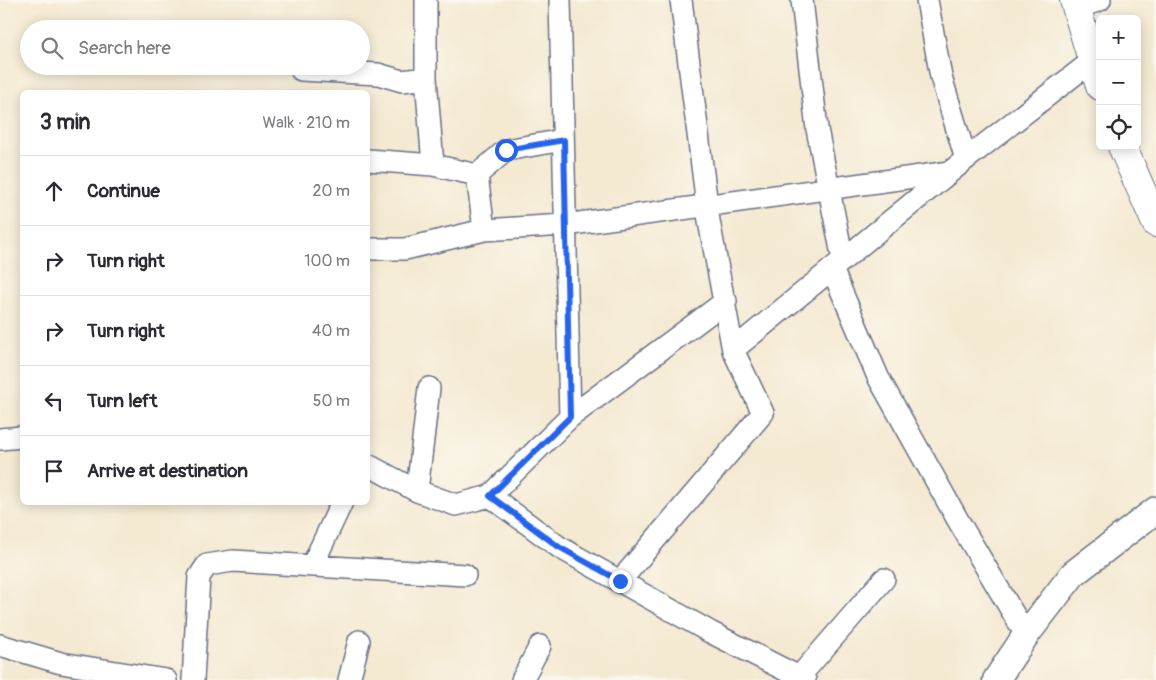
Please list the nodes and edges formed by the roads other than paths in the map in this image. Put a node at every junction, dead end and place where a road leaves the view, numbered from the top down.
1 (426, 0) edge
2 (560, 0) edge
3 (681, 0) edge
4 (802, 0) edge
5 (927, 0) edge
6 (1084, 3) edge
7 (1096, 73) edge
8 (370, 74) edge
9 (426, 78) junction
10 (564, 140) junction
11 (1125, 150) edge
12 (370, 160) edge
13 (433, 165) junction
14 (958, 166) junction
15 (477, 174) junction
16 (829, 188) junction
17 (1150, 190) edge
18 (707, 205) junction
19 (1156, 223) edge
20 (565, 225) junction
21 (484, 230) junction
22 (370, 249) edge
23 (837, 265) junction
24 (726, 301) junction
25 (733, 350) junction
26 (429, 388) dead end
27 (570, 417) junction
28 (20, 437) edge
29 (0, 439) edge
30 (370, 466) edge
31 (417, 491) junction
32 (490, 496) junction
33 (341, 505) edge
34 (1156, 510) edge
35 (312, 566) junction
36 (465, 575) dead end
37 (884, 579) dead end
38 (620, 581) junction
39 (1026, 635) junction
40 (359, 641) dead end
41 (0, 645) edge
42 (540, 646) dead end
43 (802, 679) edge
44 (166, 680) edge
45 (193, 680) edge
46 (350, 680) edge
47 (522, 680) edge
48 (996, 680) edge

1 - 9 street
2 - 10 street
3 - 18 street
4 - 16 street
5 - 14 street
6 - 7 main road
7 - 14 street
8 - 9 street
9 - 13 street
10 - 15 street
10 - 20 street
11 - 17 main road
12 - 13 street
13 - 15 street
14 - 16 street
14 - 23 street
15 - 21 street
16 - 18 street
16 - 23 street
17 - 19 main road
18 - 20 street
18 - 24 street
20 - 21 street
20 - 27 street
21 - 22 street
23 - 25 street
23 - 39 street
24 - 25 street
24 - 27 street
25 - 38 street
26 - 31 street
27 - 32 street
28 - 29 street
30 - 31 street
31 - 32 street
32 - 38 street
33 - 35 street
34 - 39 street
35 - 36 street
35 - 45 street
37 - 43 street
38 - 43 street
39 - 48 street
40 - 46 street
41 - 44 street
42 - 47 street

